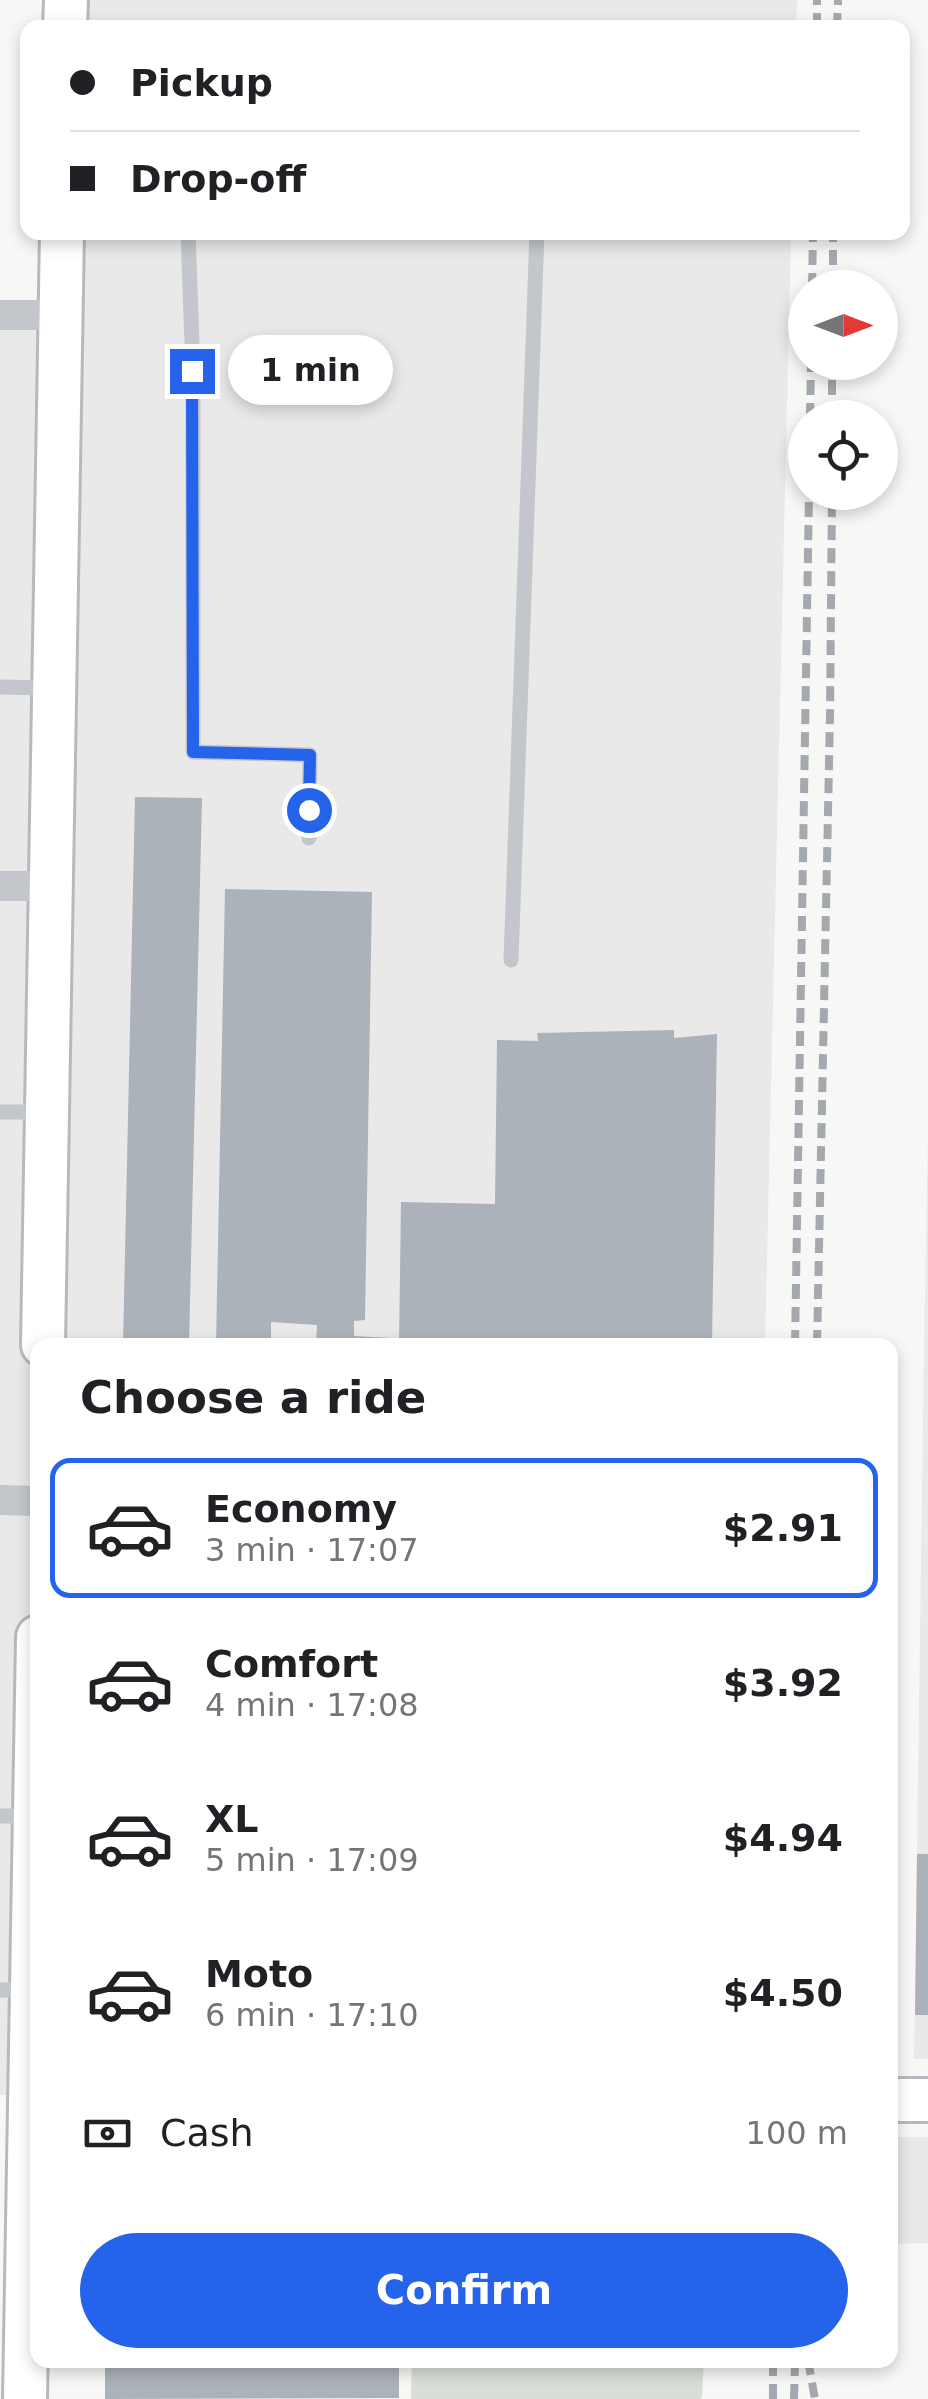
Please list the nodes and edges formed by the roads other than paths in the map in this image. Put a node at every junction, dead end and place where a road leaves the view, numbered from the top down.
1 (62, 240) edge
2 (188, 240) edge
3 (538, 240) edge
4 (0, 315) edge
5 (60, 315) junction
6 (0, 687) edge
7 (54, 688) junction
8 (308, 838) dead end
9 (0, 886) edge
10 (51, 886) junction
11 (511, 960) dead end
12 (0, 1112) edge
13 (47, 1112) junction
14 (42, 1338) edge
15 (0, 1500) edge
16 (30, 1500) edge
17 (30, 1705) edge
18 (17, 1816) edge
19 (16, 1990) edge
20 (898, 2100) edge
21 (928, 2100) edge
22 (22, 2103) edge
23 (21, 2389) edge

1 - 5 main road
2 - 8 lane
3 - 11 lane
4 - 5 street
5 - 7 main road
6 - 7 lane
7 - 10 main road
9 - 10 street
10 - 13 main road
12 - 13 lane
13 - 14 main road
15 - 16 street
17 - 18 main road
18 - 19 main road
19 - 22 main road
20 - 21 main road
22 - 23 main road

